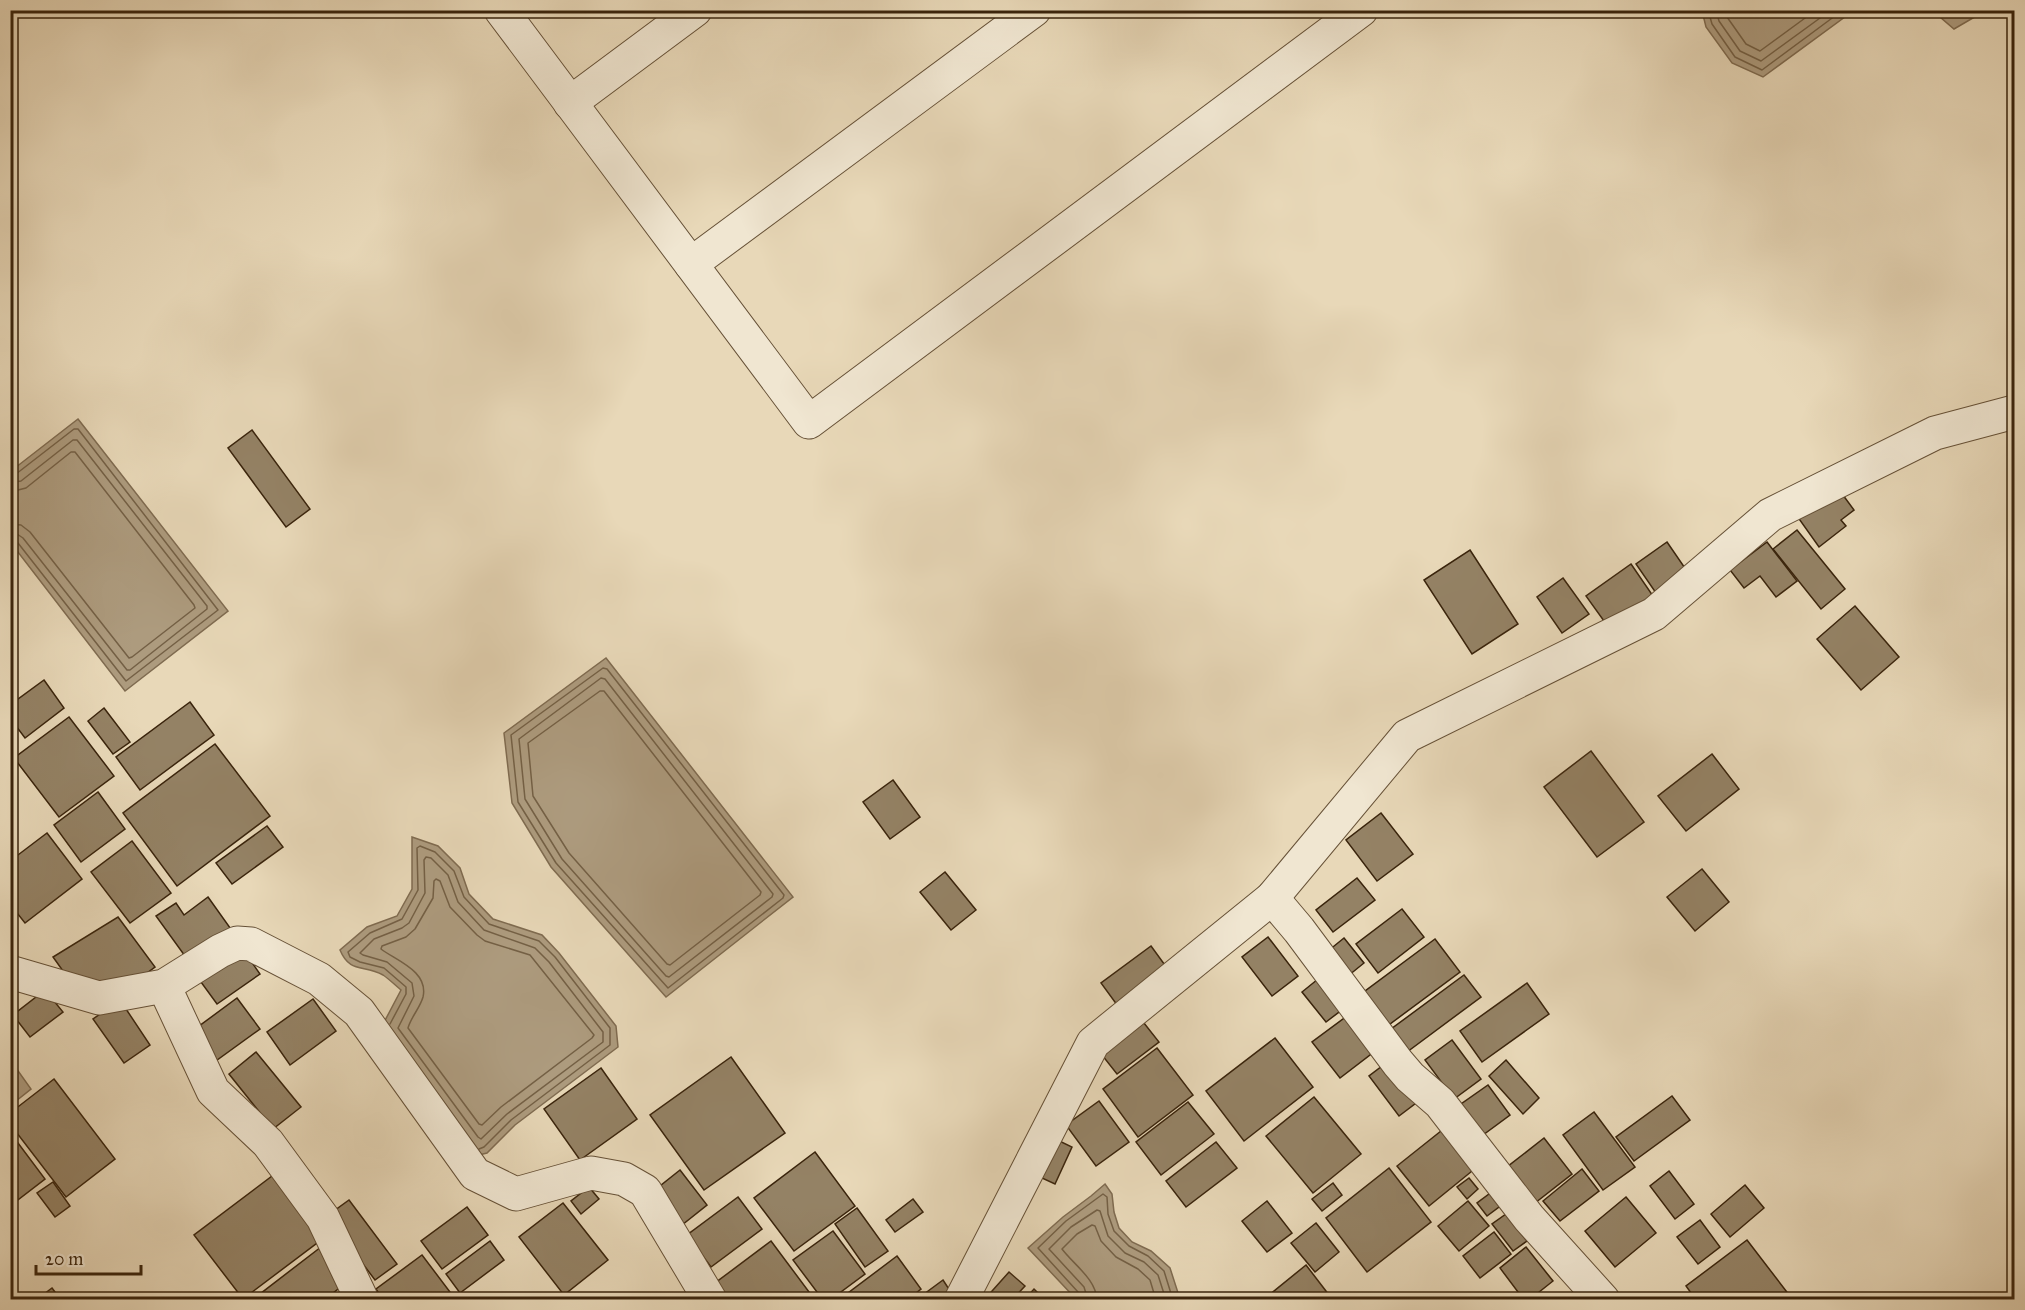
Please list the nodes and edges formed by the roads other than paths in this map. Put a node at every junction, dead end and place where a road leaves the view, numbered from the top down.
1 (501, 10) edge
2 (695, 10) edge
3 (1034, 10) edge
4 (1362, 10) edge
5 (570, 103) junction
6 (691, 264) junction
7 (2014, 412) edge
8 (1272, 898) junction
9 (10, 972) edge
10 (164, 986) junction
11 (362, 1299) edge
12 (710, 1299) edge
13 (961, 1299) edge
14 (1603, 1299) edge

1 - 5 street
2 - 5 street
3 - 6 street
4 - 6 street
5 - 6 street
7 - 8 street
8 - 13 street
8 - 14 street
9 - 10 street
10 - 11 street
10 - 12 street

